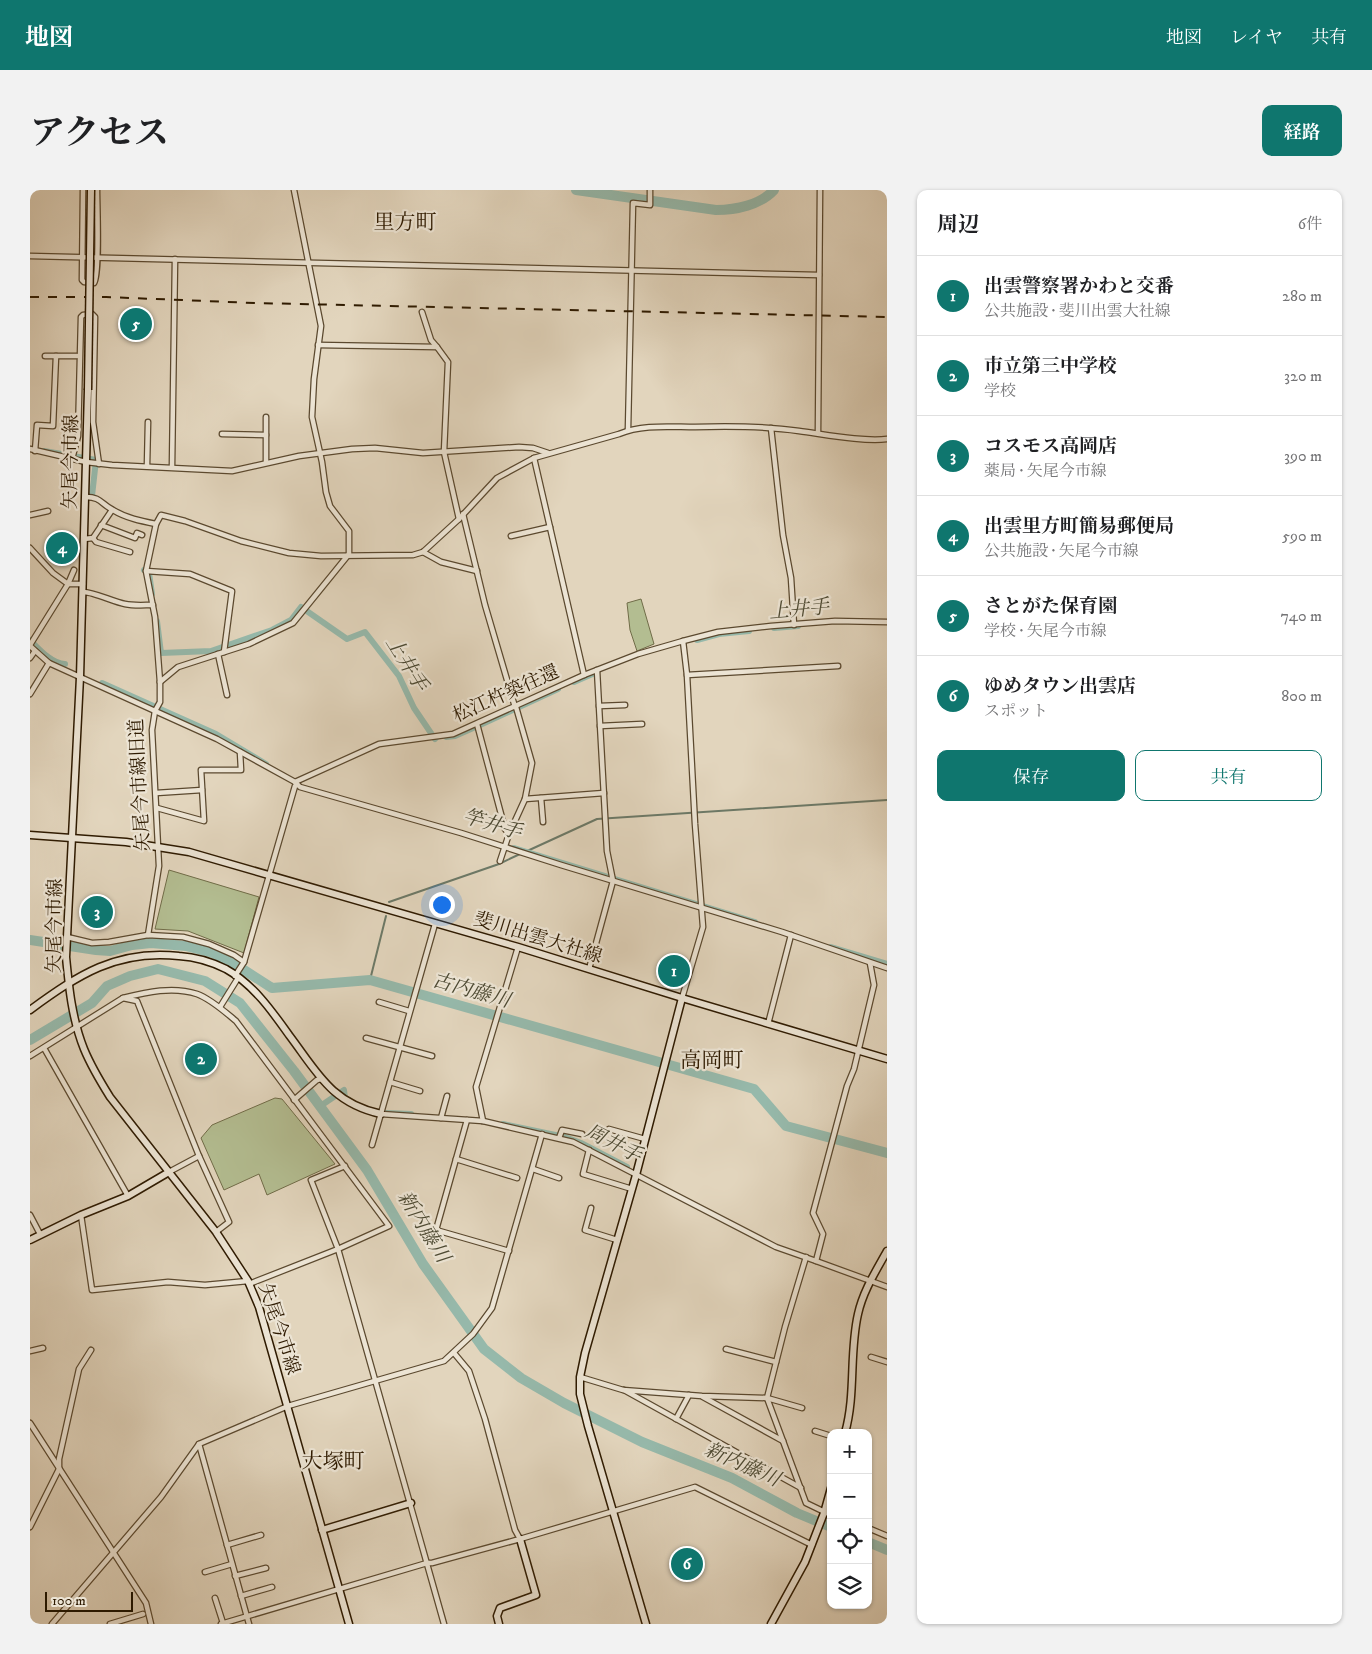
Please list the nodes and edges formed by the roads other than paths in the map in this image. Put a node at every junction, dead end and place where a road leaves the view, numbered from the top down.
1 (83, 190) edge
2 (91, 190) edge
3 (96, 190) edge
4 (294, 190) edge
5 (820, 190) edge
6 (650, 191) edge
7 (30, 256) edge
8 (82, 258) junction
9 (97, 258) junction
10 (175, 259) junction
11 (308, 262) junction
12 (630, 270) junction
13 (819, 275) junction
14 (422, 312) dead end
15 (318, 346) junction
16 (437, 347) junction
17 (45, 356) dead end
18 (56, 356) junction
19 (76, 356) dead end
20 (266, 417) dead end
21 (148, 422) dead end
22 (771, 428) junction
23 (628, 430) junction
24 (818, 433) junction
25 (222, 434) dead end
26 (266, 435) junction
27 (887, 439) edge
28 (33, 450) edge
29 (444, 452) junction
30 (548, 453) junction
31 (320, 454) junction
32 (534, 458) junction
33 (72, 459) junction
34 (86, 462) junction
35 (266, 462) junction
36 (99, 464) junction
37 (147, 466) junction
38 (172, 467) junction
39 (86, 497) junction
40 (112, 510) junction
41 (48, 511) dead end
42 (463, 514) junction
43 (30, 515) edge
44 (459, 519) junction
45 (156, 524) junction
46 (101, 525) junction
47 (550, 527) junction
48 (142, 535) dead end
49 (511, 536) dead end
50 (84, 538) junction
51 (93, 538) junction
52 (31, 551) edge
53 (130, 552) dead end
54 (423, 552) junction
55 (350, 554) junction
56 (74, 570) dead end
57 (146, 571) junction
58 (477, 571) junction
59 (68, 584) junction
60 (83, 584) junction
61 (83, 592) junction
62 (153, 605) junction
63 (887, 622) edge
64 (794, 625) junction
65 (683, 641) junction
66 (30, 645) edge
67 (35, 651) junction
68 (224, 652) junction
69 (218, 654) junction
70 (30, 658) edge
71 (49, 663) junction
72 (838, 666) dead end
73 (597, 670) junction
74 (584, 675) junction
75 (687, 676) junction
76 (80, 677) junction
77 (160, 682) junction
78 (30, 694) edge
79 (227, 695) dead end
80 (625, 705) dead end
81 (599, 706) junction
82 (516, 707) junction
83 (155, 711) junction
84 (478, 724) junction
85 (642, 724) dead end
86 (600, 726) junction
87 (240, 752) junction
88 (296, 783) junction
89 (202, 790) junction
90 (156, 792) junction
91 (604, 793) junction
92 (542, 798) junction
93 (525, 799) junction
94 (157, 808) junction
95 (543, 822) dead end
96 (509, 834) junction
97 (30, 835) edge
98 (72, 838) junction
99 (159, 846) junction
100 (505, 847) junction
101 (500, 861) dead end
102 (270, 875) junction
103 (613, 881) junction
104 (701, 907) junction
105 (435, 924) junction
106 (148, 935) junction
107 (791, 936) junction
108 (67, 937) junction
109 (518, 947) junction
110 (244, 962) junction
111 (870, 963) junction
112 (887, 968) edge
113 (588, 969) junction
114 (237, 977) junction
115 (68, 982) junction
116 (123, 998) junction
117 (682, 998) junction
118 (379, 1002) dead end
119 (220, 1008) junction
120 (30, 1010) edge
121 (409, 1011) junction
122 (768, 1024) junction
123 (77, 1028) junction
124 (366, 1038) dead end
125 (44, 1048) junction
126 (400, 1048) junction
127 (858, 1050) junction
128 (30, 1056) edge
129 (432, 1056) dead end
130 (887, 1058) edge
131 (319, 1080) junction
132 (390, 1082) junction
133 (420, 1091) dead end
134 (447, 1096) dead end
135 (295, 1099) junction
136 (381, 1114) junction
137 (440, 1118) junction
138 (466, 1120) junction
139 (483, 1121) junction
140 (609, 1129) dead end
141 (542, 1134) junction
142 (582, 1134) dead end
143 (559, 1138) junction
144 (645, 1139) junction
145 (372, 1145) dead end
146 (589, 1150) junction
147 (199, 1156) junction
148 (456, 1159) junction
149 (345, 1166) junction
150 (533, 1169) junction
151 (169, 1172) junction
152 (636, 1175) junction
153 (517, 1178) dead end
154 (559, 1178) dead end
155 (632, 1189) junction
156 (128, 1196) junction
157 (592, 1208) dead end
158 (30, 1215) edge
159 (81, 1215) junction
160 (216, 1232) junction
161 (40, 1234) junction
162 (30, 1240) edge
163 (617, 1240) junction
164 (338, 1249) junction
165 (509, 1251) junction
166 (887, 1251) edge
167 (806, 1257) junction
168 (816, 1261) junction
169 (870, 1280) junction
170 (248, 1282) junction
171 (887, 1287) edge
172 (43, 1348) dead end
173 (726, 1349) dead end
174 (91, 1350) dead end
175 (30, 1351) edge
176 (454, 1353) junction
177 (871, 1357) dead end
178 (776, 1362) junction
179 (887, 1362) edge
180 (580, 1377) junction
181 (375, 1381) junction
182 (623, 1390) junction
183 (689, 1395) junction
184 (702, 1396) junction
185 (767, 1398) junction
186 (288, 1406) junction
187 (802, 1408) dead end
188 (676, 1419) junction
189 (30, 1424) edge
190 (846, 1429) edge
191 (815, 1431) dead end
192 (827, 1435) edge
193 (783, 1441) junction
194 (199, 1444) junction
195 (59, 1469) junction
196 (801, 1488) junction
197 (410, 1503) junction
198 (613, 1510) junction
199 (827, 1514) edge
200 (827, 1516) edge
201 (30, 1527) edge
202 (322, 1530) junction
203 (872, 1530) edge
204 (261, 1535) dead end
205 (887, 1536) edge
206 (520, 1539) junction
207 (812, 1545) junction
208 (227, 1546) junction
209 (114, 1552) junction
210 (427, 1563) junction
211 (232, 1564) junction
212 (266, 1568) dead end
213 (205, 1572) dead end
214 (235, 1576) junction
215 (272, 1587) dead end
216 (339, 1588) junction
217 (241, 1596) junction
218 (215, 1598) dead end
219 (144, 1614) dead end
220 (247, 1616) junction
221 (118, 1623) edge
222 (52, 1624) edge
223 (110, 1624) edge
224 (151, 1624) edge
225 (222, 1624) edge
226 (249, 1624) edge
227 (350, 1624) edge
228 (444, 1624) edge
229 (499, 1624) edge
230 (646, 1624) edge
231 (771, 1624) edge

1 - 8 street
2 - 34 main road, 矢尾今市線, bridge
3 - 9 street
4 - 11 street
5 - 13 street
6 - 12 street
7 - 8 street
8 - 9 street
8 - 9 street
9 - 10 street
10 - 11 street
10 - 38 street
11 - 12 street
11 - 15 street
12 - 13 street
12 - 23 street
13 - 24 street
14 - 16 street
15 - 16 street
15 - 31 street
16 - 29 street
17 - 18 street
18 - 19 street
18 - 28 street
20 - 26 street
21 - 37 street
22 - 23 street
22 - 24 street
22 - 64 street
23 - 30 street
24 - 27 street
25 - 26 street
26 - 35 street
28 - 33 street
29 - 30 street
29 - 31 street
29 - 44 street
30 - 32 street
31 - 35 street
31 - 55 street
32 - 42 street
32 - 47 street
33 - 34 street
33 - 36 street
34 - 36 street
34 - 39 main road, 矢尾今市線
35 - 38 street
36 - 37 street
37 - 38 street
39 - 40 street
39 - 50 main road, 矢尾今市線
40 - 45 street
40 - 46 street
41 - 43 street
42 - 44 street
42 - 58 street
44 - 54 street
45 - 55 street
45 - 57 street
46 - 48 street
46 - 51 street
47 - 49 street
47 - 74 street
50 - 51 street
50 - 60 main road, 矢尾今市線
51 - 53 street
52 - 59 street
54 - 55 street
54 - 58 street
55 - 68 street
56 - 59 street
57 - 62 street
57 - 68 street
58 - 82 street
59 - 60 street
59 - 66 street
60 - 61 main road, 矢尾今市線
61 - 62 street
61 - 76 main road, 矢尾今市線
62 - 77 street
63 - 64 street, 松江杵築往還
64 - 65 street, 松江杵築往還
65 - 73 street, 松江杵築往還
65 - 75 street
66 - 67 street, 矢尾今市線旧道
67 - 70 street
67 - 71 street, 矢尾今市線旧道
68 - 69 street
69 - 77 street
69 - 79 street
71 - 76 street, 矢尾今市線旧道
71 - 78 street
72 - 75 street
73 - 74 street, 松江杵築往還
73 - 81 street
74 - 82 street, 松江杵築往還
75 - 104 street
76 - 83 street, 矢尾今市線旧道
76 - 98 main road, 矢尾今市線
77 - 83 street
80 - 81 street
81 - 86 street
82 - 84 street, 松江杵築往還
82 - 93 street
83 - 87 street
83 - 90 street, 矢尾今市線旧道
84 - 88 street, 松江杵築往還
84 - 96 street
85 - 86 street
86 - 91 street
87 - 88 street
87 - 89 street
88 - 100 street
88 - 102 street
89 - 90 street
89 - 94 street
90 - 94 street, 矢尾今市線旧道
91 - 92 street
91 - 103 street
92 - 93 street
92 - 95 street
93 - 96 street
94 - 99 street, 矢尾今市線旧道
96 - 100 street
97 - 98 main road, 斐川出雲大社線
98 - 99 main road, 斐川出雲大社線
98 - 108 main road, 矢尾今市線
99 - 102 main road, 斐川出雲大社線
99 - 106 street, 矢尾今市線旧道
100 - 101 street
100 - 103 street
102 - 105 main road, 斐川出雲大社線
102 - 110 street
103 - 104 street
103 - 113 street
104 - 107 street
104 - 117 street
105 - 109 main road, 斐川出雲大社線
105 - 121 street
106 - 108 street
106 - 110 street
107 - 111 street
107 - 122 street
108 - 115 main road, 矢尾今市線
109 - 113 main road, 斐川出雲大社線
109 - 139 street
110 - 114 street
111 - 112 street
111 - 127 street
113 - 117 main road, 斐川出雲大社線
114 - 115 main road
114 - 119 street
114 - 131 main road
115 - 120 main road
115 - 123 main road, 矢尾今市線
116 - 119 street
116 - 123 street
116 - 147 street
117 - 122 main road, 斐川出雲大社線
117 - 144 main road
118 - 121 street
119 - 135 street
121 - 126 street
122 - 127 main road, 斐川出雲大社線
123 - 125 street
123 - 151 main road, 矢尾今市線
124 - 126 street
125 - 128 street
125 - 156 street
126 - 129 street
126 - 132 street
127 - 130 main road, 斐川出雲大社線
127 - 168 street
131 - 135 street
131 - 136 main road
132 - 133 street
132 - 136 street
134 - 137 street
135 - 149 street
136 - 137 street
136 - 145 street
137 - 138 street
138 - 139 street
138 - 148 street
139 - 141 street
140 - 144 street
141 - 143 street
141 - 150 street
142 - 143 street
143 - 146 street
144 - 152 main road
146 - 152 street
146 - 155 street
147 - 151 street
147 - 160 street
148 - 153 street
148 - 165 street
149 - 164 street
149 - 164 street
150 - 154 street
150 - 165 street
151 - 156 main road
151 - 160 main road, 矢尾今市線
152 - 155 main road
152 - 167 street
155 - 163 main road
156 - 159 main road
157 - 163 street
158 - 161 street
159 - 161 main road
159 - 170 street
160 - 170 main road, 矢尾今市線
161 - 162 main road
163 - 180 main road
164 - 170 street
164 - 181 street
165 - 176 street
166 - 169 main road
167 - 168 street
167 - 178 street
168 - 169 street
169 - 171 street
169 - 190 main road
170 - 186 main road, 矢尾今市線
172 - 175 street
173 - 178 street
174 - 195 street
176 - 181 street
176 - 206 street
177 - 179 street
178 - 185 street
180 - 182 street
180 - 198 main road
181 - 186 street
181 - 197 street
182 - 183 street
182 - 188 street
183 - 184 street
183 - 188 street
184 - 185 street
184 - 193 street
185 - 187 street
185 - 193 street
186 - 194 street
186 - 202 main road, 矢尾今市線
188 - 196 street
189 - 195 street
191 - 192 street
193 - 196 street
194 - 208 street
194 - 209 street
195 - 201 street
195 - 209 street
196 - 199 street
197 - 202 main road
197 - 210 street
198 - 206 street
198 - 207 street
198 - 230 main road
200 - 207 main road
202 - 216 main road, 矢尾今市線
203 - 205 street
204 - 208 street
206 - 210 street
206 - 229 main road
207 - 231 main road
208 - 211 street
209 - 222 street
209 - 224 street
210 - 216 street
210 - 228 street
211 - 213 street
211 - 214 street
212 - 214 street
214 - 217 street
215 - 217 street
216 - 220 street
216 - 227 main road, 矢尾今市線
217 - 220 street
218 - 225 street
219 - 221 street
220 - 225 street
220 - 226 street
221 - 223 street

